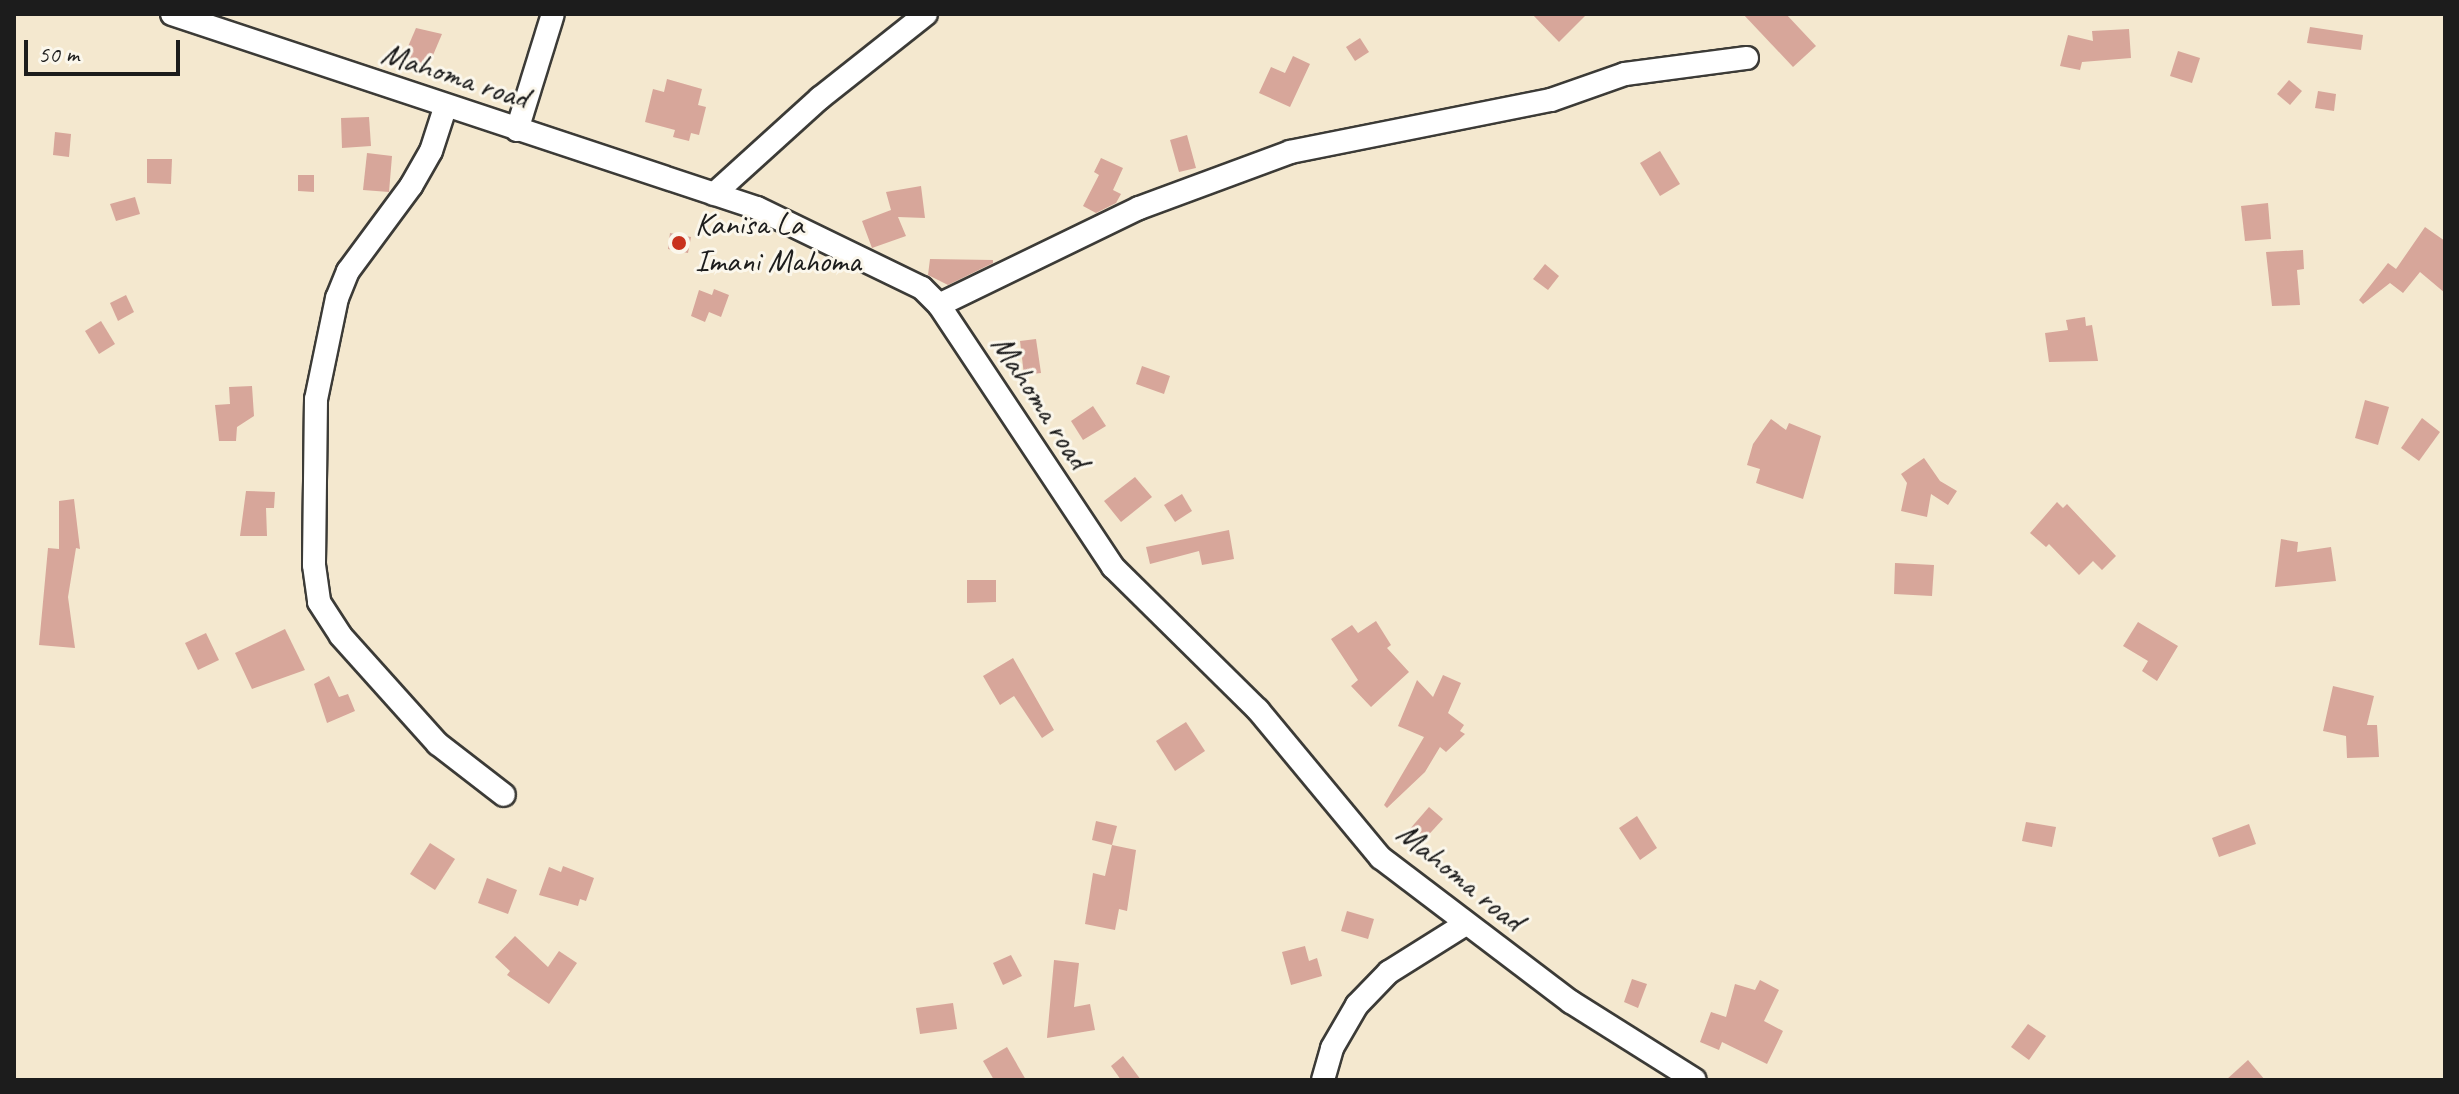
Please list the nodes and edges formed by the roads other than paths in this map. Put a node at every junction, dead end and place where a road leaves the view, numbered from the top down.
1 (172, 14) edge
2 (553, 14) edge
3 (926, 14) edge
4 (1747, 58) dead end
5 (445, 108) junction
6 (517, 130) junction
7 (714, 194) junction
8 (939, 305) junction
9 (504, 795) dead end
10 (1464, 925) junction
11 (1323, 1080) edge
12 (1695, 1080) edge

1 - 5 street, Mahoma road
2 - 6 street
3 - 7 street
4 - 8 street
5 - 6 street, Mahoma road
5 - 9 street
6 - 7 street, Mahoma road
7 - 8 street, Mahoma road
8 - 10 street, Mahoma road
10 - 11 street
10 - 12 street, Mahoma road

